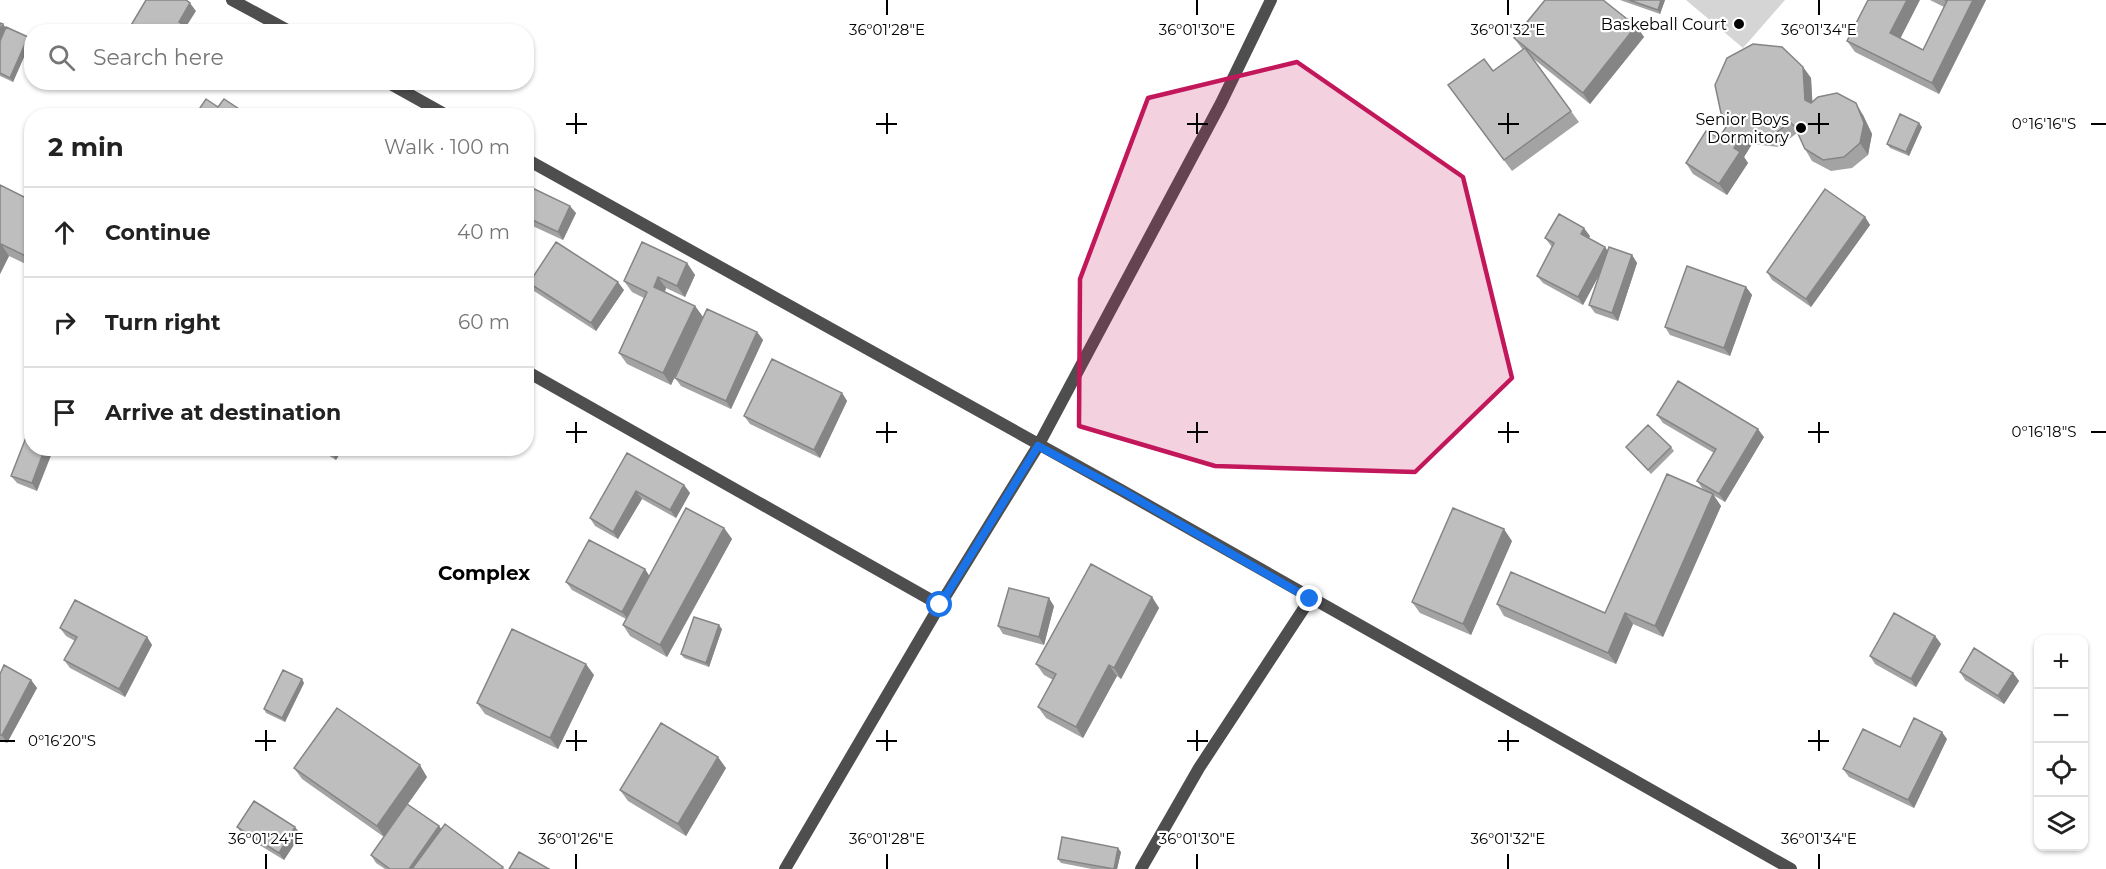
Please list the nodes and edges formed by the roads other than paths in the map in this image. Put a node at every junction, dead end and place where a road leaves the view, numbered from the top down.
1 (232, 0) edge
2 (1271, 0) edge
3 (276, 24) edge
4 (400, 90) edge
5 (431, 108) edge
6 (534, 163) edge
7 (534, 376) edge
8 (1038, 446) junction
9 (1310, 599) junction
10 (940, 605) junction
11 (785, 869) edge
12 (1141, 869) edge
13 (1791, 869) edge

1 - 3 street
2 - 8 street
4 - 5 street
6 - 8 street
7 - 10 street
8 - 9 street
8 - 10 street
9 - 12 street
9 - 13 street
10 - 11 street

